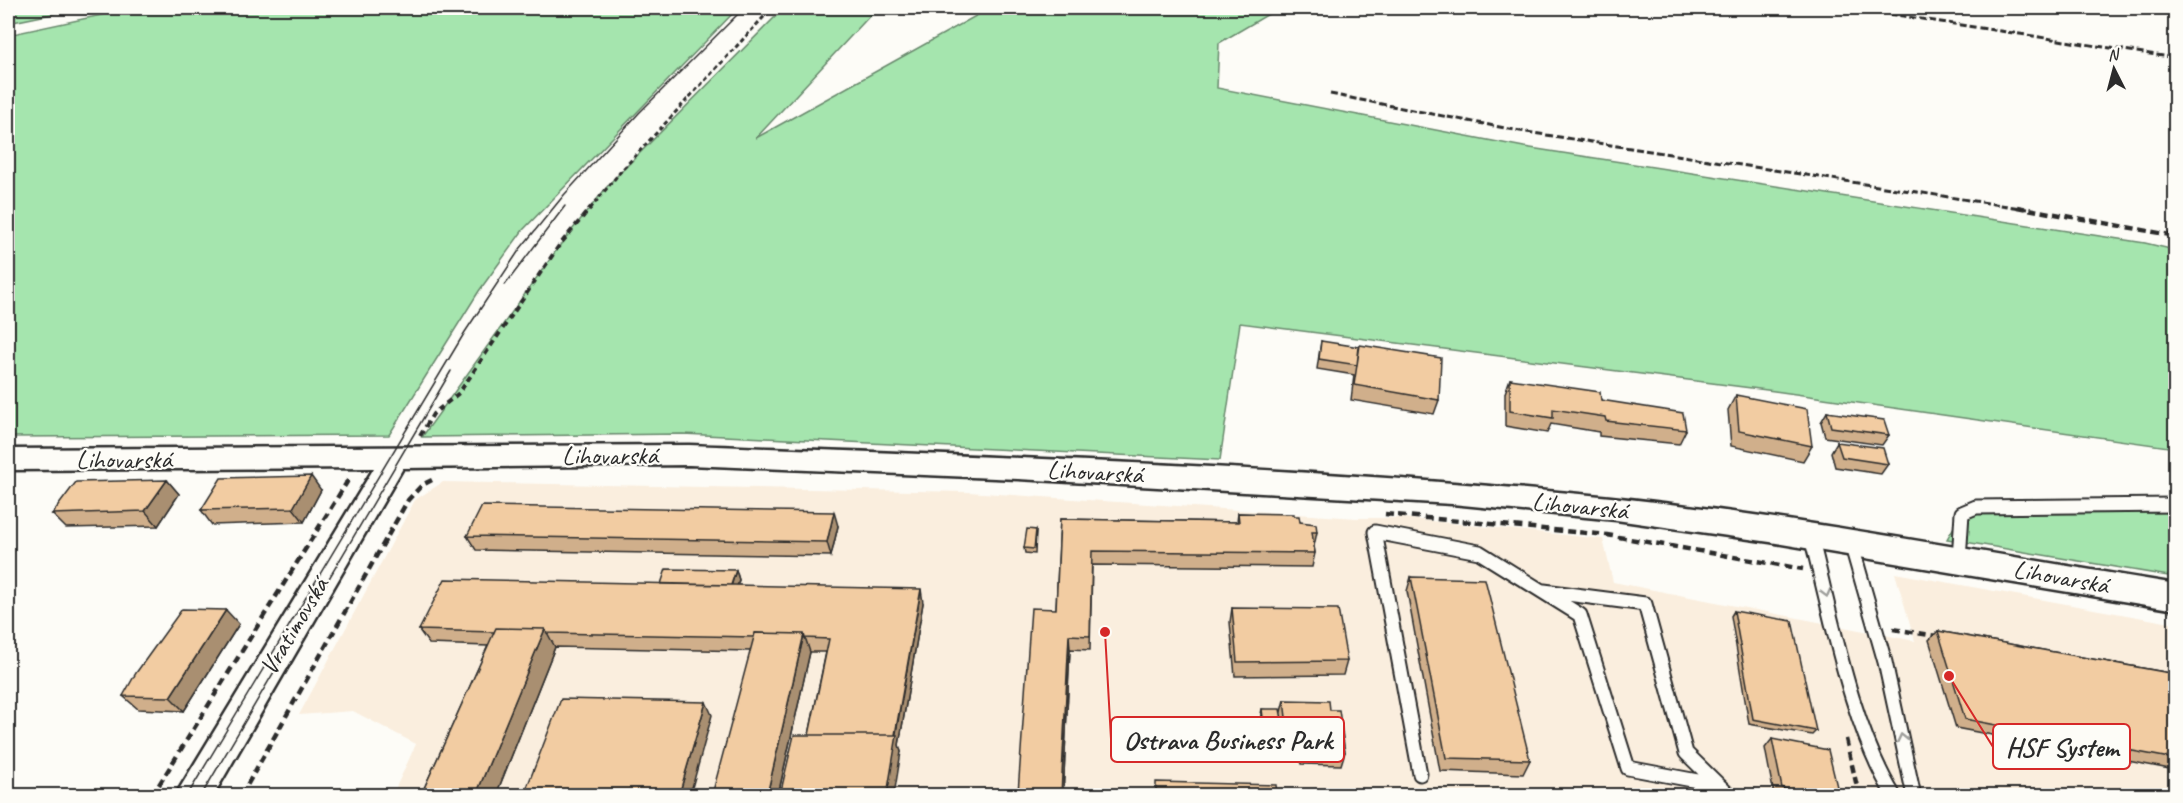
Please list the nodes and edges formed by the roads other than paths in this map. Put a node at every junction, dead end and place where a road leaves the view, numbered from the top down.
1 (401, 457) junction
2 (8, 460) edge
3 (2175, 505) edge
4 (1811, 537) junction
5 (1851, 543) junction
6 (1959, 560) junction
7 (1540, 591) junction
8 (2175, 597) edge
9 (1420, 774) dead end
10 (1719, 785) junction
11 (193, 795) edge
12 (1730, 795) edge
13 (1894, 795) edge
14 (1914, 795) edge

1 - 2 street, Lihovarská
1 - 4 street, Lihovarská
1 - 11 street, Vratimovská
3 - 6 lane
4 - 5 street, Lihovarská
4 -> 13 lane
5 - 6 street, Lihovarská
14 -> 5 lane
6 - 8 street, Lihovarská
7 - 9 lane
7 - 10 lane
7 - 10 lane
10 - 12 lane

